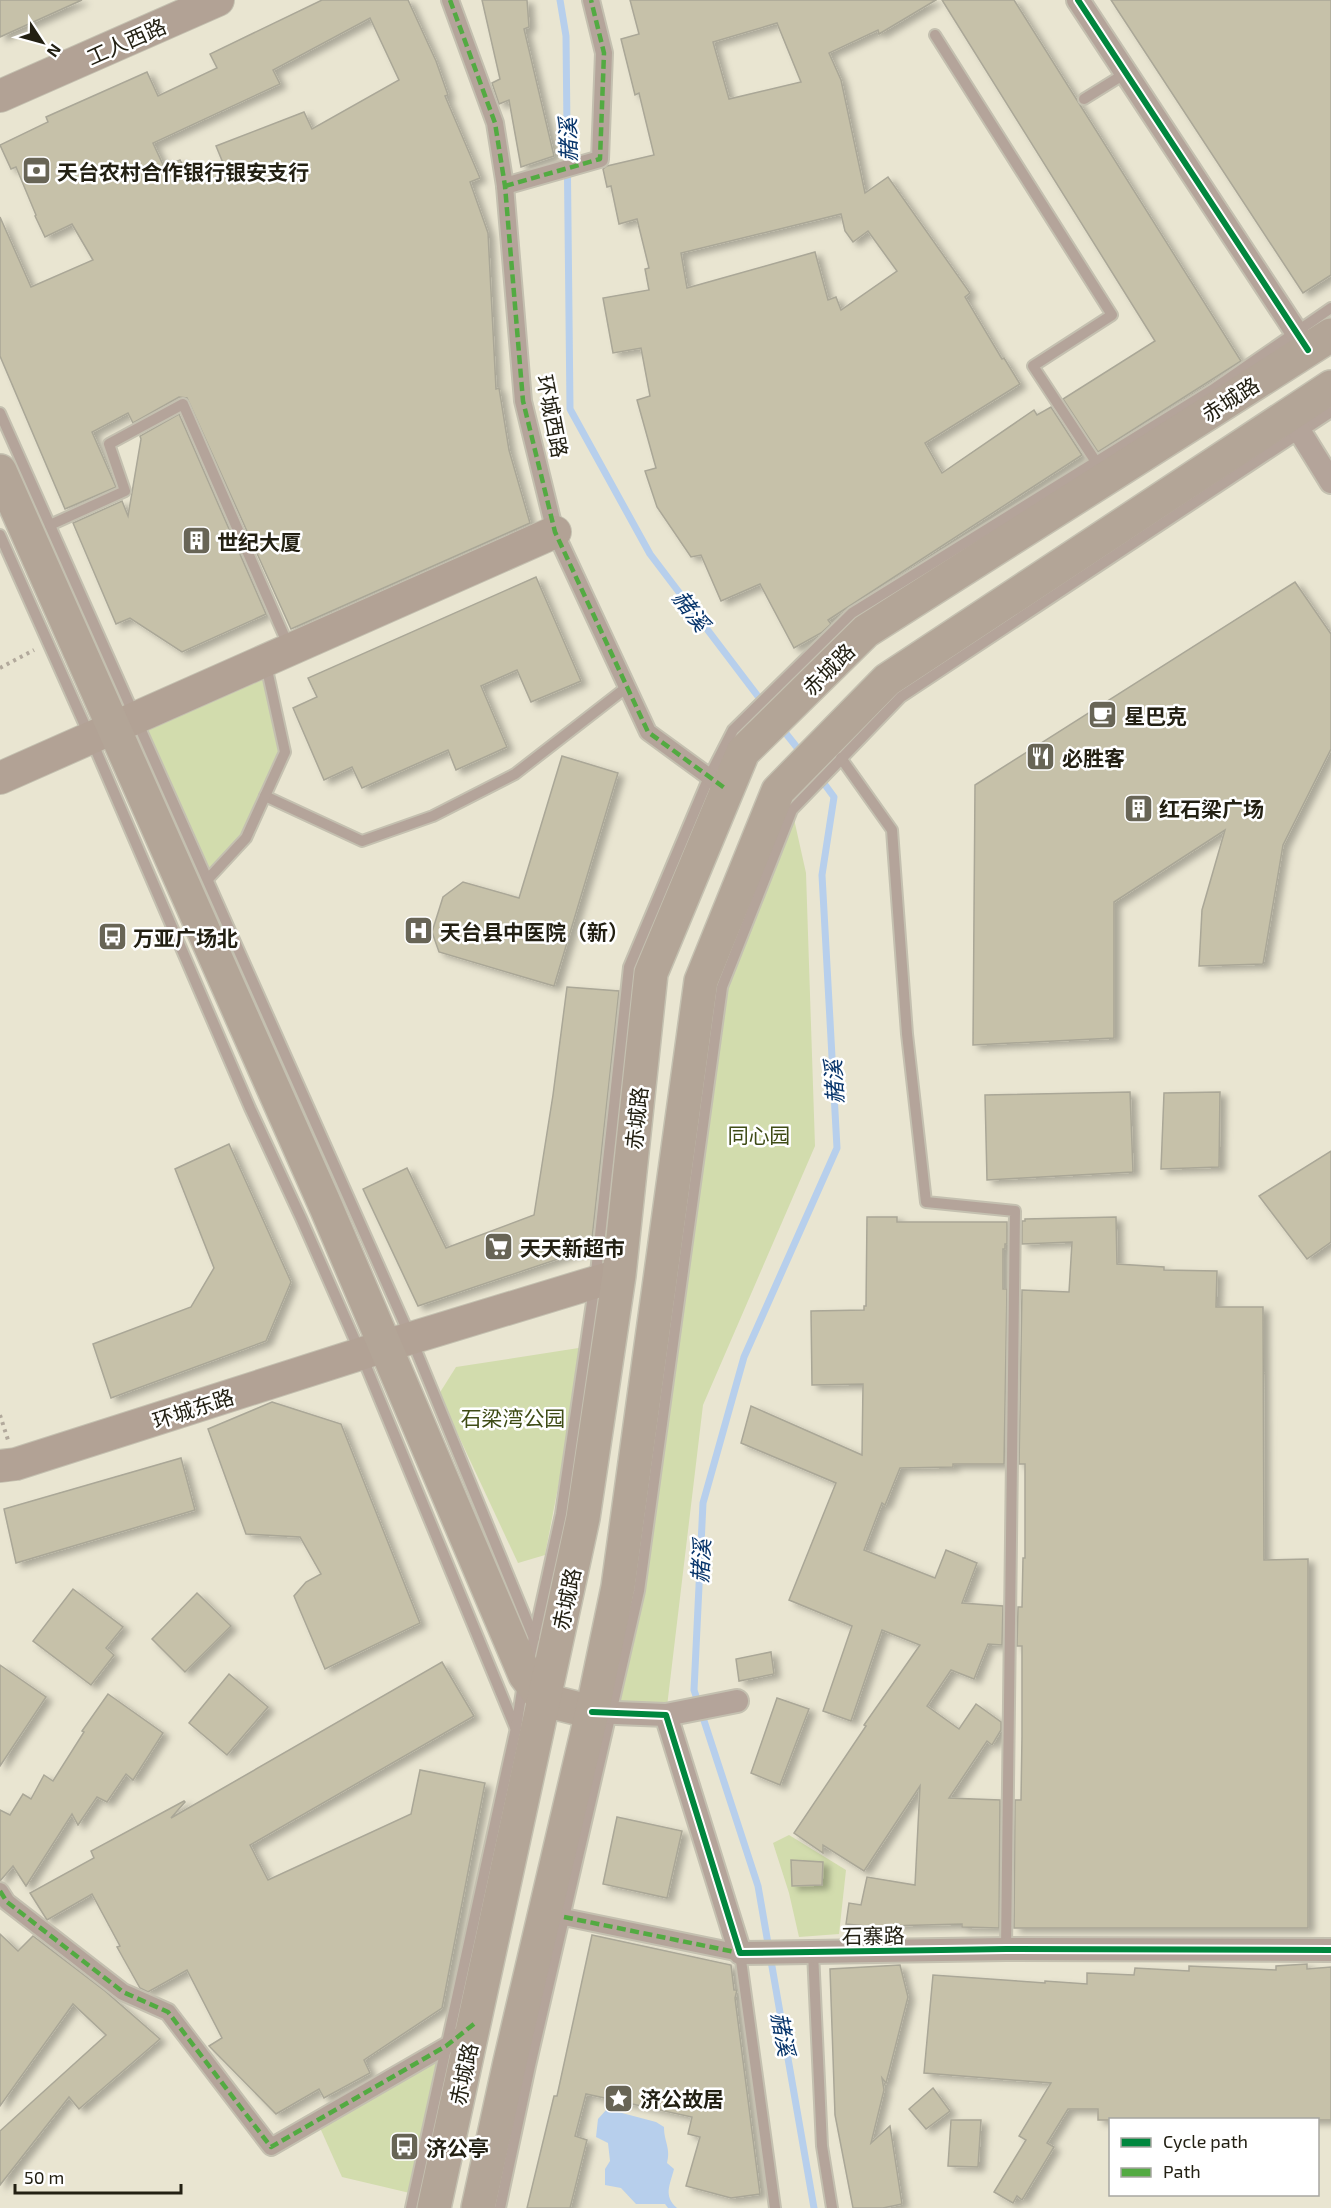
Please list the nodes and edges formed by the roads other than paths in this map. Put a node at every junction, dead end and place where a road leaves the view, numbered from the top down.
1 (218, 0) edge
2 (450, 0) edge
3 (591, 0) edge
4 (1078, 0) edge
5 (935, 34) dead end
6 (1126, 73) junction
7 (0, 96) edge
8 (1084, 99) dead end
9 (505, 186) junction
10 (1331, 308) edge
11 (1319, 342) edge
12 (1331, 387) edge
13 (1331, 412) edge
14 (0, 413) edge
15 (1295, 423) junction
16 (1110, 468) junction
17 (0, 471) edge
18 (1331, 482) edge
19 (1158, 501) junction
20 (50, 525) junction
21 (555, 532) junction
22 (0, 535) edge
23 (278, 656) junction
24 (627, 687) junction
25 (114, 729) junction
26 (834, 749) junction
27 (0, 778) edge
28 (717, 783) junction
29 (265, 796) junction
30 (208, 879) junction
31 (607, 1278) junction
32 (386, 1346) junction
33 (0, 1466) edge
34 (534, 1638) junction
35 (535, 1687) junction
36 (736, 1701) dead end
37 (602, 1712) junction
38 (666, 1714) junction
39 (516, 1728) junction
40 (0, 1891) edge
41 (564, 1917) junction
42 (1006, 1949) junction
43 (1331, 1950) edge
44 (813, 1952) junction
45 (740, 1953) junction
46 (474, 2024) junction
47 (446, 2046) junction
48 (411, 2208) edge
49 (434, 2208) edge
50 (478, 2208) edge
51 (500, 2208) edge
52 (775, 2208) edge
53 (832, 2208) edge

1 - 7 main road, 工人西路
2 - 9 street, 环城西路
3 - 9 street
4 - 6 street
5 - 16 lane
6 - 8 lane
6 - 11 street
9 - 21 street, 环城西路
10 - 16 lane
11 - 16 main road, 赤城路
12 - 15 main road, 赤城路
13 - 15 lane
14 - 20 lane
15 - 18 street
15 - 19 main road, 赤城路
15 - 26 lane
16 - 19 main road
16 - 28 main road, 赤城路
17 - 25 main road
19 - 26 main road, 赤城路
20 - 23 lane
20 - 25 lane
21 - 23 main road
21 - 24 street, 环城西路
22 - 25 lane
23 - 25 main road
23 - 29 lane
24 - 28 street, 环城西路
24 - 29 lane
25 - 27 main road
25 - 30 lane
25 - 32 main road
26 - 37 main road, 赤城路
26 - 42 lane
28 - 31 main road, 赤城路
29 - 30 lane
30 - 32 lane
31 - 32 main road, 环城东路
31 - 34 lane
31 - 35 main road, 赤城路
32 - 33 main road, 环城东路
32 - 34 lane
32 - 35 main road
32 - 39 lane
34 - 35 lane
35 - 37 main road
35 - 39 lane
35 - 46 main road, 赤城路
36 - 38 street
37 - 38 street
37 - 41 lane
37 - 50 main road, 赤城路
38 - 45 street
39 - 47 lane
40 - 47 street
41 - 45 street
41 - 51 lane
42 - 43 street, 石寨路
42 - 44 street, 石寨路
44 - 45 street, 石寨路
44 - 53 lane
45 - 52 lane
46 - 47 street
46 - 49 main road, 赤城路
47 - 48 lane

